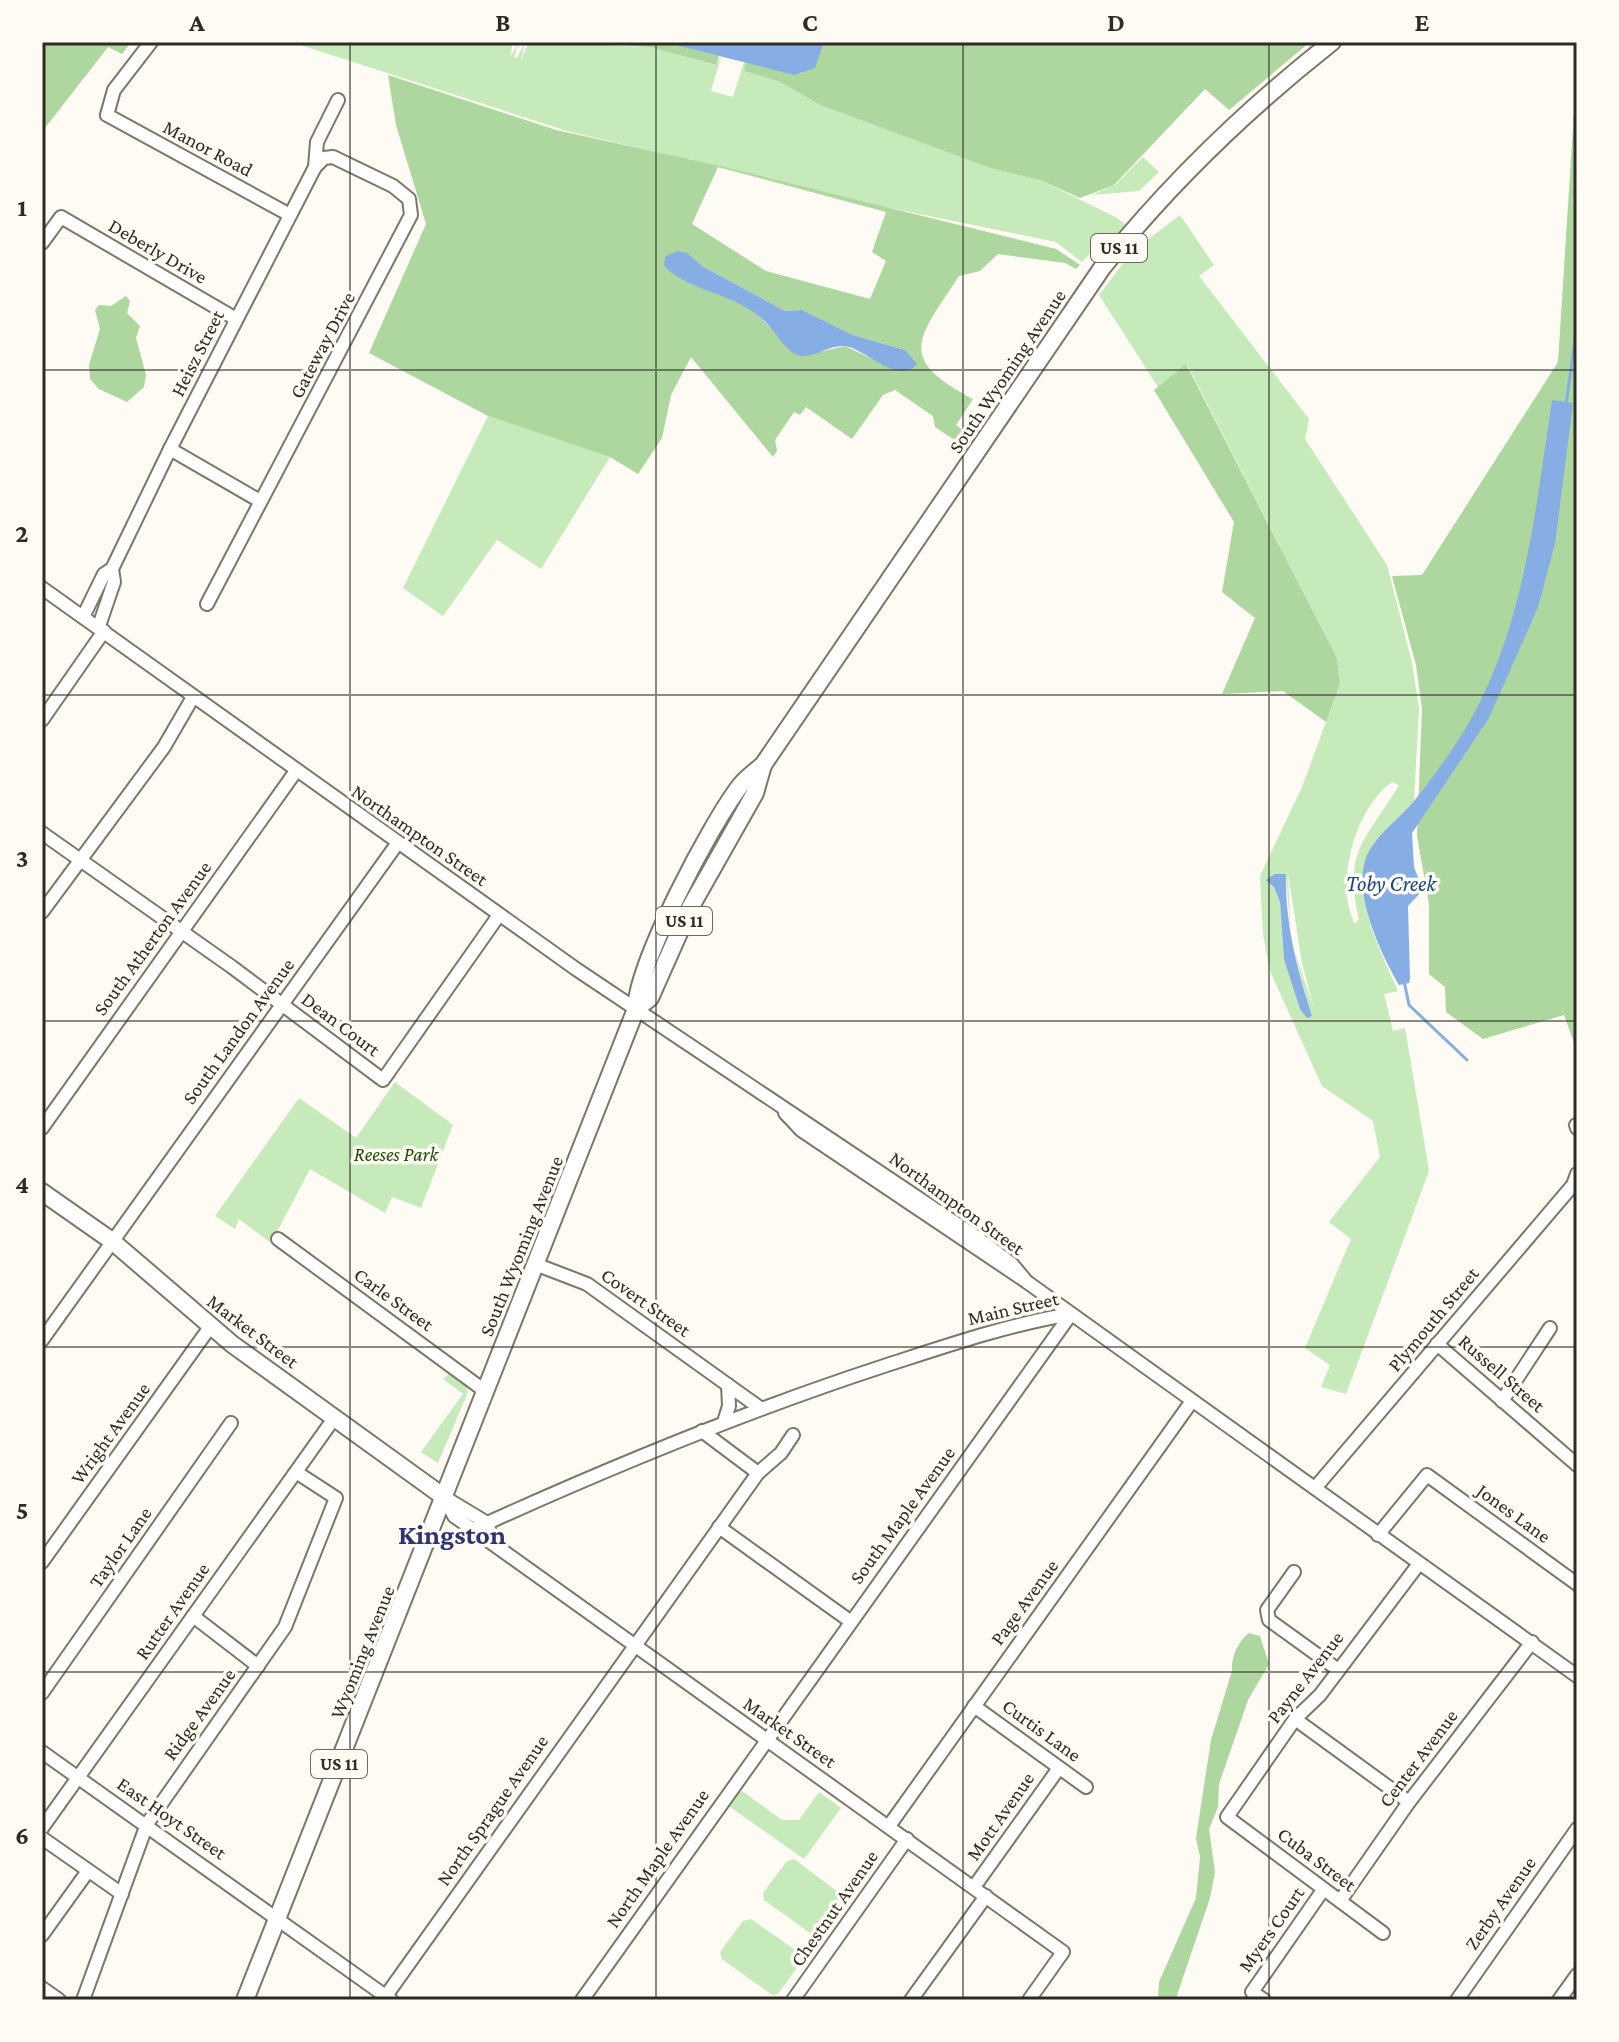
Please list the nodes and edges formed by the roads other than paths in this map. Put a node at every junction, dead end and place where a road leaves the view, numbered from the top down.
1 (151, 42) edge
2 (1332, 42) edge
3 (338, 100) dead end
4 (315, 167) junction
5 (290, 215) junction
6 (42, 243) edge
7 (236, 319) junction
8 (170, 449) junction
9 (260, 501) junction
10 (112, 569) junction
11 (42, 588) edge
12 (207, 604) dead end
13 (83, 617) junction
14 (101, 629) junction
15 (193, 697) junction
16 (42, 720) edge
17 (296, 771) junction
18 (42, 833) edge
19 (397, 844) junction
20 (79, 858) junction
21 (42, 912) edge
22 (499, 915) junction
23 (181, 933) junction
24 (283, 1005) junction
25 (636, 1009) junction
26 (42, 1128) edge
27 (1577, 1174) edge
28 (42, 1192) edge
29 (278, 1239) dead end
30 (112, 1241) junction
31 (535, 1264) junction
32 (1071, 1314) junction
33 (210, 1327) junction
34 (1550, 1328) dead end
35 (42, 1340) edge
36 (1437, 1344) junction
37 (728, 1385) junction
38 (485, 1391) junction
39 (1192, 1401) junction
40 (1502, 1401) junction
41 (760, 1408) junction
42 (335, 1417) junction
43 (724, 1422) junction
44 (231, 1423) dead end
45 (702, 1431) junction
46 (793, 1435) dead end
47 (1577, 1465) edge
48 (296, 1472) junction
49 (758, 1473) junction
50 (1315, 1488) junction
51 (444, 1497) junction
52 (487, 1523) junction
53 (719, 1527) junction
54 (474, 1529) junction
55 (1378, 1535) junction
56 (494, 1544) junction
57 (42, 1562) edge
58 (1418, 1565) junction
59 (1294, 1572) dead end
60 (1577, 1584) edge
61 (193, 1616) junction
62 (850, 1621) junction
63 (1532, 1642) junction
64 (634, 1644) junction
65 (258, 1666) junction
66 (1337, 1669) junction
67 (1577, 1676) edge
68 (42, 1693) edge
69 (974, 1706) junction
70 (1295, 1719) junction
71 (765, 1740) junction
72 (42, 1752) edge
73 (1059, 1768) junction
74 (78, 1777) junction
75 (1086, 1787) dead end
76 (1409, 1802) junction
77 (1227, 1817) joint
78 (147, 1824) junction
79 (889, 1826) junction
80 (42, 1828) edge
81 (1577, 1829) edge
82 (42, 1838) edge
83 (907, 1839) junction
84 (88, 1871) junction
85 (974, 1887) junction
86 (1323, 1890) junction
87 (122, 1894) junction
88 (986, 1896) junction
89 (1340, 1901) junction
90 (278, 1918) junction
91 (1383, 1933) dead end
92 (42, 1935) edge
93 (1577, 1975) edge
94 (42, 1988) edge
95 (386, 1999) edge
96 (59, 2000) edge
97 (83, 2000) edge
98 (245, 2000) edge
99 (582, 2000) edge
100 (793, 2000) edge
101 (911, 2000) edge
102 (1029, 2000) edge
103 (1264, 2000) edge
104 (1457, 2000) edge
105 (1559, 2000) edge

1 - 5 street, Manor Road
2 - 25 main road, South Wyoming Avenue / US 11
3 - 4 street, Heisz Street
4 - 5 street, Heisz Street
4 - 9 street, Gateway Drive
5 - 7 street, Heisz Street
6 - 7 street, Deberly Drive
7 - 8 street, Heisz Street
8 - 9 street
8 - 10 street, Heisz Street
9 - 12 street, Gateway Drive
10 - 13 street
10 - 14 street, Heisz Street
11 - 13 street, Northampton Street
13 - 14 street, Northampton Street
14 - 15 street, Northampton Street
14 - 16 street, Heisz Street
15 - 17 street, Northampton Street
15 - 20 street
17 - 19 street, Northampton Street
17 - 23 street, South Atherton Avenue
18 - 20 street, Dean Court
19 - 22 street, Northampton Street
19 - 24 street, South Landon Avenue
20 - 21 street
20 - 23 street, Dean Court
22 - 24 street, Dean Court
22 - 25 street, Northampton Street
23 - 24 street, Dean Court
23 - 26 street, South Atherton Avenue
24 - 30 street, South Landon Avenue
25 - 31 main road, South Wyoming Avenue / US 11
25 - 32 street, Northampton Street
27 - 36 street, Plymouth Street
28 - 30 main road, Market Street
29 - 38 street, Carle Street
30 - 33 main road, Market Street
30 - 35 street, South Landon Avenue
31 - 37 street, Covert Street
31 - 38 main road, South Wyoming Avenue / US 11
32 - 39 street, Main Street
32 - 41 street, Main Street
32 - 62 street, South Maple Avenue
33 - 42 main road, Market Street
33 - 57 street, Wright Avenue
34 - 40 street
36 - 40 street, Russell Street
36 - 50 street, Plymouth Street
37 - 41 street, Covert Street
37 - 43 street
38 - 51 main road, South Wyoming Avenue / US 11
39 - 50 street, Main Street
39 - 69 street, Page Avenue
40 - 47 street, Russell Street
41 - 43 street, Main Street
42 - 48 street, Rutter Avenue
42 - 51 main road, Market Street
43 - 45 street, Main Street
44 - 68 street, Taylor Lane
45 - 49 street
45 - 52 street, Main Street
46 - 49 street
48 - 61 street, Rutter Avenue
48 - 65 street, Ridge Avenue
49 - 53 street, North Sprague Avenue
50 - 55 street, Main Street
51 - 52 street, Market Street
51 - 54 street, Market Street
51 - 90 main road, Wyoming Avenue / US 11
52 - 54 street, Main Street
52 - 56 street
53 - 62 street
53 - 64 street, North Sprague Avenue
54 - 56 street, Market Street
55 - 58 street, Main Street
55 - 60 street, Jones Lane
56 - 64 street, Market Street
58 - 63 street, Main Street
58 - 66 street, Payne Avenue
59 - 66 street
61 - 65 street
61 - 74 street, Rutter Avenue
62 - 71 street, South Maple Avenue
63 - 67 street, Main Street
63 - 76 street, Center Avenue
64 - 71 street, Market Street
64 - 95 street, North Sprague Avenue
65 - 78 street, Ridge Avenue
66 - 70 street, Payne Avenue
69 - 73 street, Curtis Lane
69 - 79 street, Page Avenue
70 - 76 street
70 - 77 street, Payne Avenue
71 - 79 street, Market Street
71 - 99 street, North Maple Avenue
72 - 74 street, East Hoyt Street
73 - 75 street, Curtis Lane
73 - 85 street, Mott Avenue
74 - 78 street, East Hoyt Street
74 - 80 street, Rutter Avenue
76 - 89 street, Center Avenue
77 - 86 street, Cuba Street
78 - 87 street, Ridge Avenue
78 - 90 street, East Hoyt Street
79 - 83 street, Market Street
81 - 104 street, Zerby Avenue
82 - 84 street
83 - 85 street, Market Street
83 - 100 street, Chestnut Avenue
84 - 87 street
84 - 92 street
85 - 88 street, Market Street
86 - 89 street, Cuba Street
86 - 103 street, Myers Court
87 - 97 street, Ridge Avenue
88 - 101 street
88 - 102 street, Market Street
89 - 91 street, Cuba Street
90 - 95 street, East Hoyt Street
90 - 98 main road, Wyoming Avenue / US 11
93 - 105 street
94 - 96 street

